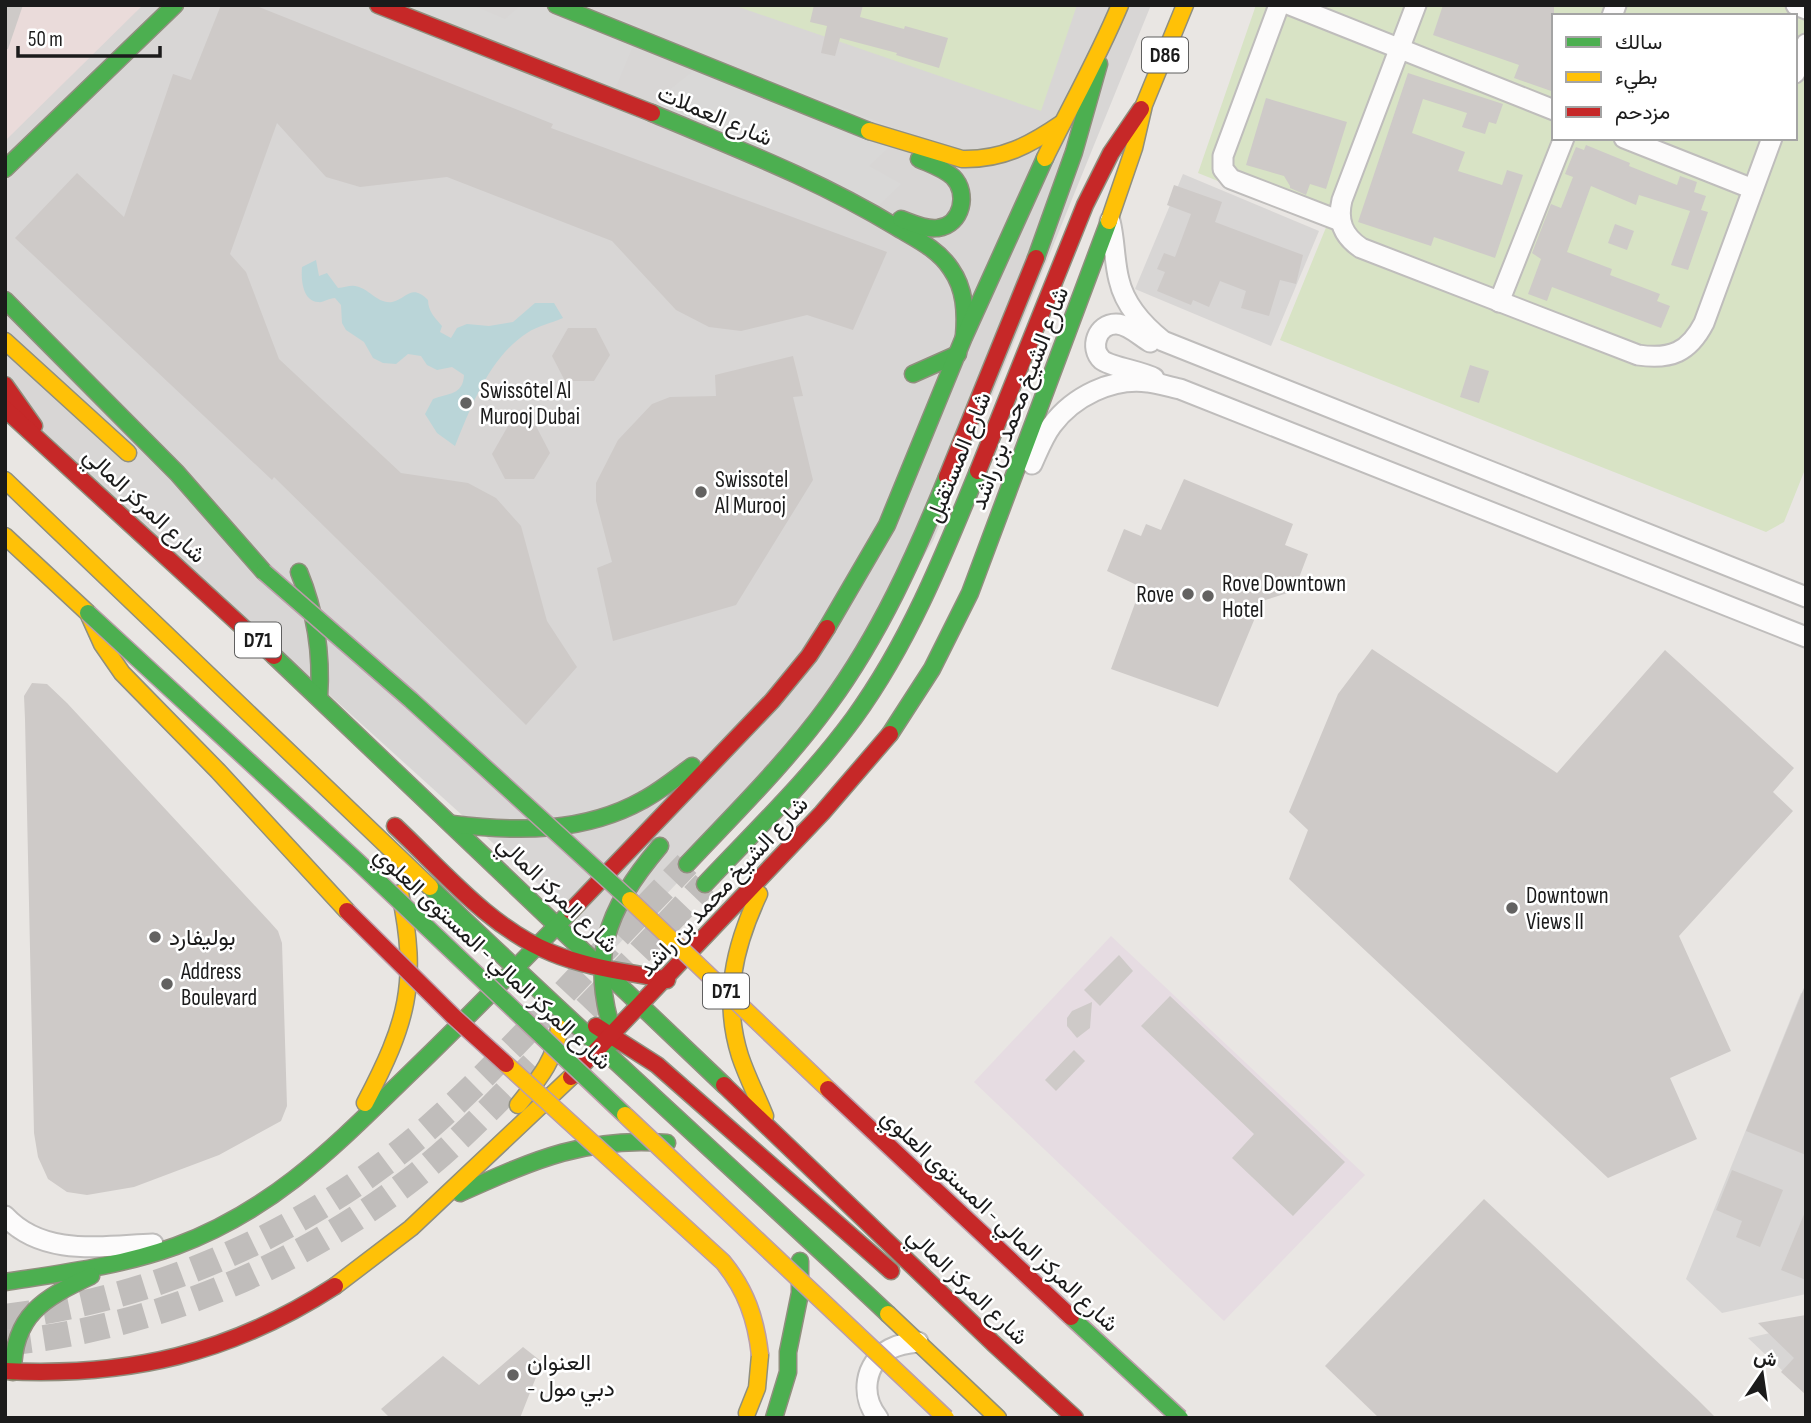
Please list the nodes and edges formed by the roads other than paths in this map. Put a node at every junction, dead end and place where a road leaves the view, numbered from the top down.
1 (175, 5) edge
2 (378, 5) edge
3 (555, 5) edge
4 (1120, 5) edge
5 (1185, 5) edge
6 (1279, 5) edge
7 (1290, 5) edge
8 (1416, 5) edge
9 (1796, 5) edge
10 (1806, 9) edge
11 (1806, 44) edge
12 (1102, 49) junction
13 (1399, 49) junction
14 (1797, 68) edge
15 (1144, 106) junction
16 (1552, 109) edge
17 (1062, 123) junction
18 (886, 136) junction
19 (1563, 140) edge
20 (1629, 140) edge
21 (1771, 140) edge
22 (5, 169) edge
23 (1753, 189) junction
24 (857, 203) junction
25 (1110, 220) junction
26 (1340, 221) junction
27 (5, 300) edge
28 (1499, 302) junction
29 (964, 337) junction
30 (5, 341) edge
31 (958, 354) junction
32 (1195, 355) junction
33 (914, 373) dead end
34 (5, 385) edge
35 (1180, 389) junction
36 (5, 409) edge
37 (49, 448) junction
38 (138, 462) dead end
39 (5, 480) edge
40 (176, 495) dead end
41 (996, 524) junction
42 (5, 536) edge
43 (264, 572) junction
44 (299, 572) dead end
45 (1806, 579) edge
46 (110, 581) junction
47 (1779, 586) junction
48 (1806, 597) edge
49 (88, 613) junction
50 (1806, 637) edge
51 (319, 697) junction
52 (270, 711) dead end
53 (751, 722) junction
54 (721, 778) dead end
55 (380, 812) dead end
56 (452, 824) junction
57 (370, 830) junction
58 (667, 838) dead end
59 (687, 864) tunnel mouth
60 (774, 864) junction
61 (506, 877) junction
62 (705, 884) tunnel mouth
63 (481, 905) junction
64 (557, 925) junction
65 (611, 926) junction
66 (620, 941) dead end
67 (538, 946) junction
68 (640, 960) dead end
69 (600, 966) junction
70 (515, 968) junction
71 (670, 977) junction
72 (482, 1003) junction
73 (642, 1006) junction
74 (558, 1010) junction
75 (613, 1035) junction
76 (600, 1048) junction
77 (657, 1065) junction
78 (547, 1067) junction
79 (632, 1078) junction
80 (653, 1098) junction
81 (769, 1126) junction
82 (348, 1133) junction
83 (725, 1164) junction
84 (441, 1201) junction
85 (778, 1210) junction
86 (5, 1216) edge
87 (182, 1243) junction
88 (123, 1262) junction
89 (5, 1282) edge
90 (906, 1284) dead end
91 (934, 1308) dead end
92 (918, 1342) junction
93 (993, 1343) junction
94 (9, 1371) edge
95 (747, 1413) dead end
96 (774, 1418) edge
97 (878, 1418) edge
98 (946, 1418) edge
99 (998, 1418) edge
100 (1075, 1418) edge
101 (1180, 1418) edge

1 - 22 main road
2 - 24 main road, شارع العملات
3 - 18 main road, شارع العملات
4 - 12 main road, شارع المستقبل / D86
5 - 15 main road, شارع المستقبل / D86
6 - 26 street
7 - 13 street
8 - 13 street
9 - 10 street
11 - 14 street
12 - 17 main road
12 - 59 main road, شارع المستقبل / D86
13 - 16 street
13 - 26 street
15 - 25 main road, شارع الشيخ محمد بن راشد
15 - 62 main road, شارع المستقبل / D86
17 - 18 main road, شارع العملات
17 - 29 main road
18 - 24 main road
19 - 28 street
20 - 23 street
21 - 23 street
23 - 28 street
24 - 29 main road, شارع العملات
25 - 32 street
25 - 41 main road, شارع الشيخ محمد بن راشد
26 - 28 street
27 - 43 main road
29 - 31 main road
30 - 38 main road
31 - 33 main road
31 - 53 main road
32 - 35 street
32 - 47 street
34 - 37 main road
35 - 41 street
35 - 50 street
36 - 37 main road, شارع المركز المالي / D71
37 - 51 main road, شارع المركز المالي / D71
39 - 46 main road, D71
40 - 43 main road
41 - 60 main road, شارع الشيخ محمد بن راشد
42 - 49 main road, شارع المركز المالي - المستوى العلوي
43 - 101 main road, شارع المركز المالي - المستوى العلوي / D71, bridge
44 - 51 main road
45 - 47 street
46 - 52 main road
46 - 57 main road, D71
47 - 48 street
49 - 95 main road, bridge
49 - 98 main road, شارع المركز المالي - المستوى العلوي, bridge
51 - 56 main road, شارع المركز المالي / D71
53 - 54 main road
53 - 56 main road
53 - 64 main road
55 - 63 main road
56 - 61 main road, شارع المركز المالي / D71
57 - 70 main road, D71
57 - 82 main road
58 - 65 main road
60 - 71 main road, شارع الشيخ محمد بن راشد
60 - 81 main road
61 - 63 main road
61 - 64 main road, شارع المركز المالي / D71
61 - 67 main road
63 - 67 main road
64 - 67 main road
64 - 69 main road, شارع المركز المالي / D71
65 - 66 main road
65 - 69 main road
67 - 69 main road
67 - 70 main road
67 - 74 main road
68 - 71 main road
69 - 71 main road
69 - 73 main road, شارع المركز المالي / D71
69 - 75 main road
70 - 72 main road
70 - 74 main road, D71
71 - 73 main road, شارع الشيخ محمد بن راشد
72 - 74 main road
72 - 78 main road
72 - 82 main road
73 - 75 main road, شارع الشيخ محمد بن راشد
73 - 81 main road, شارع المركز المالي / D71
74 - 75 main road
74 - 76 main road, D71
74 - 78 main road
75 - 76 main road, شارع الشيخ محمد بن راشد
75 - 77 main road
75 - 79 main road
76 - 79 main road, D71
76 - 84 main road, شارع الشيخ محمد بن راشد
77 - 80 main road
77 - 90 main road
78 - 84 main road
79 - 80 main road, D71
80 - 83 main road, D71
81 - 93 main road, شارع المركز المالي / D71
82 - 87 main road
83 - 84 main road
83 - 85 main road, D71
84 - 94 main road, شارع الشيخ محمد بن راشد
85 - 92 main road, D71
85 - 96 main road
86 - 87 street
87 - 88 main road
88 - 89 main road
88 - 94 main road
91 - 93 main road
92 - 97 street
92 - 99 main road, D71
93 - 100 main road, شارع المركز المالي / D71

